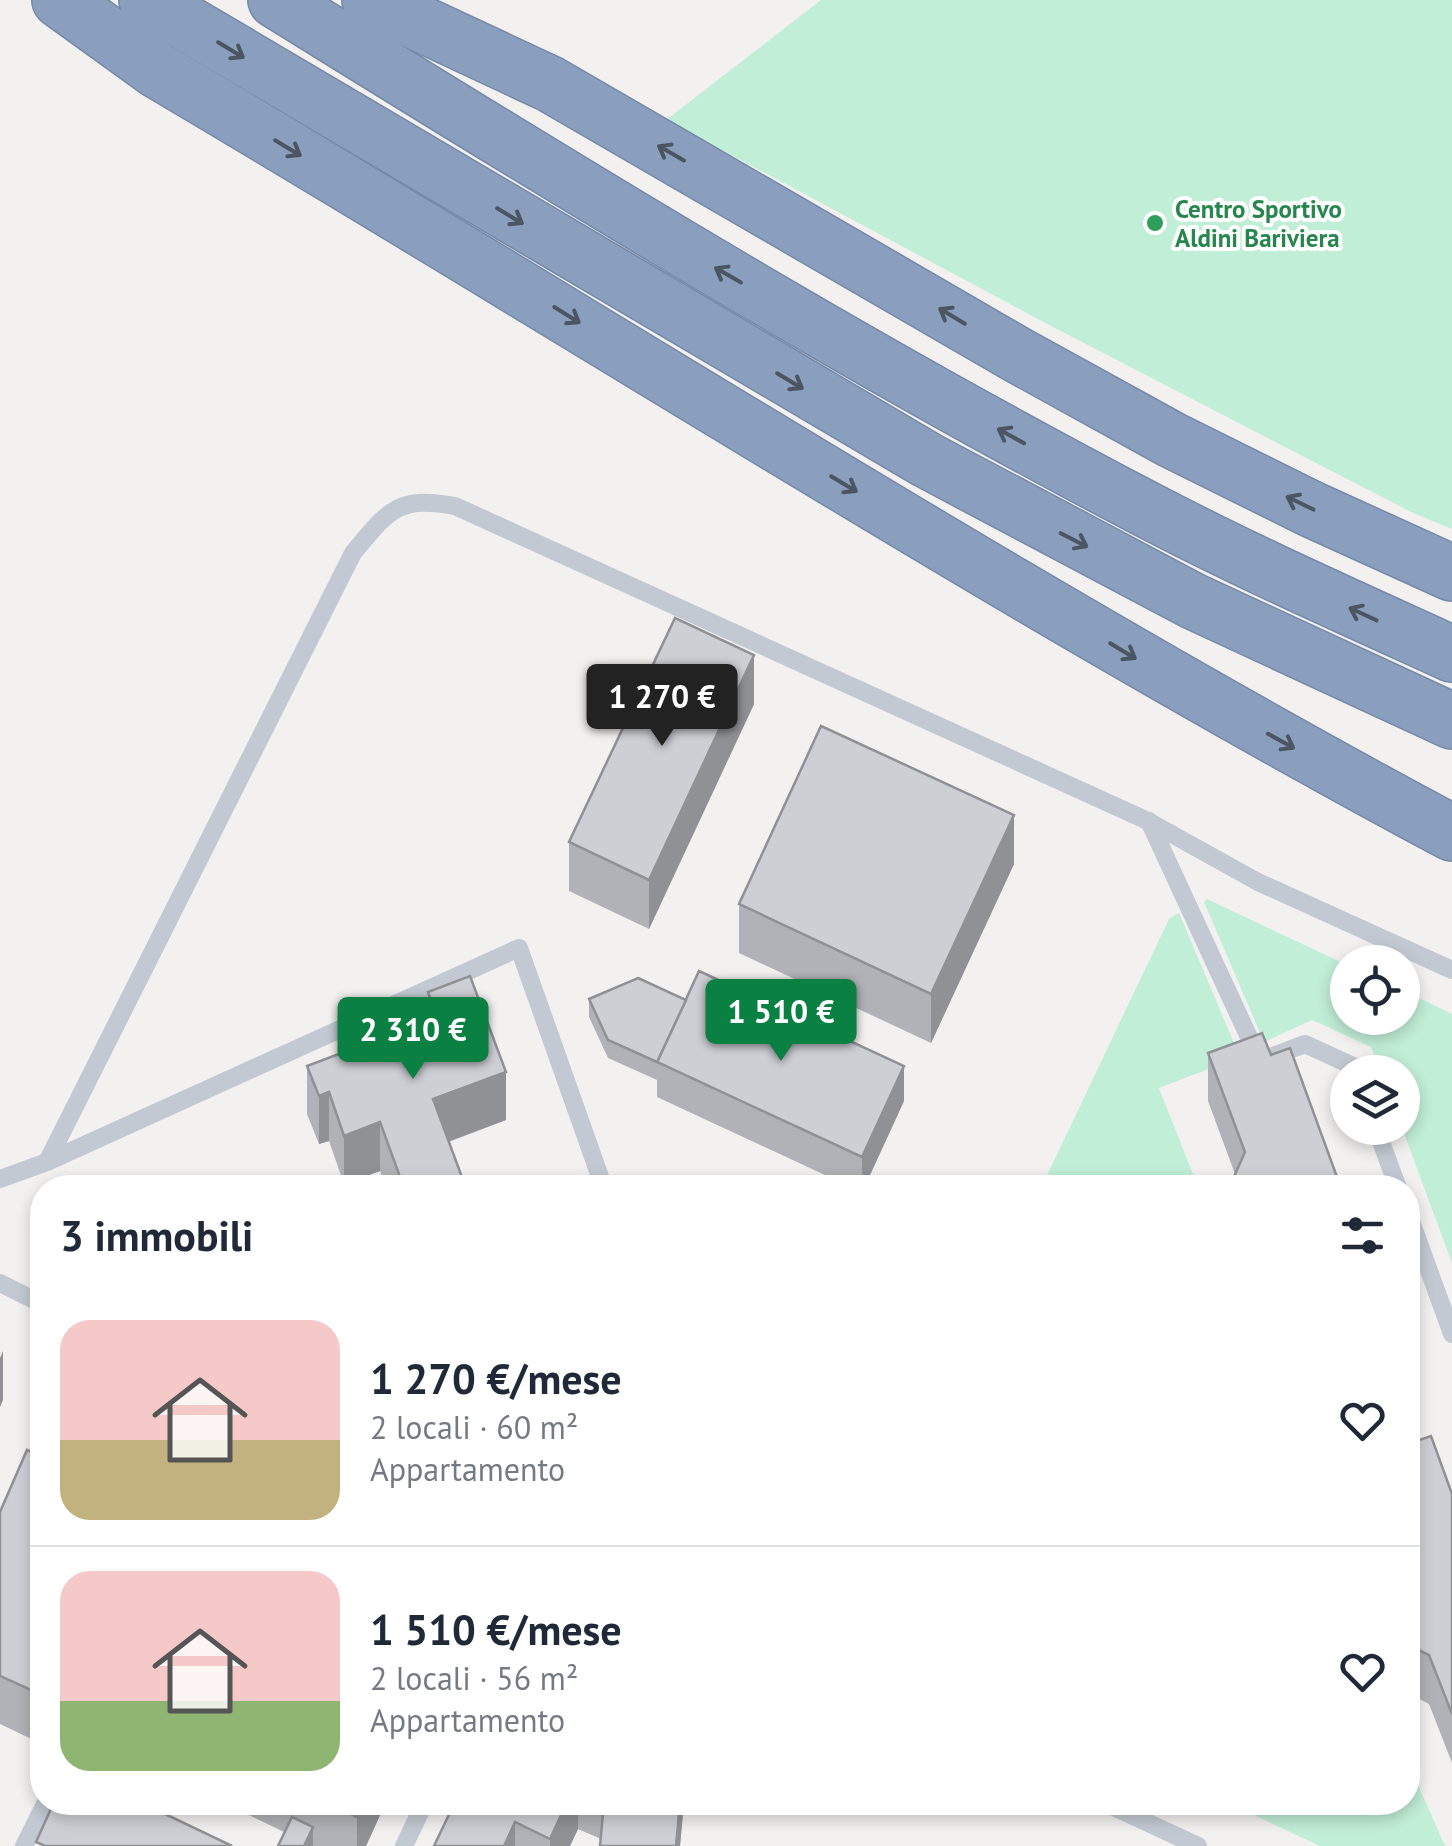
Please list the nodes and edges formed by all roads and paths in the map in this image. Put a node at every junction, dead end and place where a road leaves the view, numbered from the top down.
1 (60, 0) edge
2 (147, 0) edge
3 (276, 0) edge
4 (296, 0) edge
5 (370, 0) edge
6 (1452, 573) edge
7 (1452, 613) edge
8 (1452, 654) edge
9 (1452, 721) edge
10 (1148, 821) junction
11 (1452, 833) edge
12 (1452, 970) edge
13 (1330, 1055) edge
14 (1382, 1145) edge
15 (47, 1162) junction
16 (599, 1175) edge
17 (1393, 1175) edge
18 (0, 1179) edge
19 (1420, 1246) edge
20 (0, 1283) edge
21 (30, 1298) edge
22 (1452, 1334) edge
23 (40, 1815) edge
24 (419, 1815) edge
25 (1130, 1815) edge
26 (24, 1846) edge
27 (404, 1846) edge
28 (1198, 1846) edge

1 -> 11 highway
2 -> 9 highway
8 -> 3 highway
4 - 7 highway
6 -> 5 highway
10 - 12 lane
10 - 13 lane
10 - 15 lane
14 - 17 lane
15 - 16 lane
15 - 18 lane
19 - 22 lane
20 - 21 lane
23 - 26 lane
24 - 27 lane
25 - 28 lane

